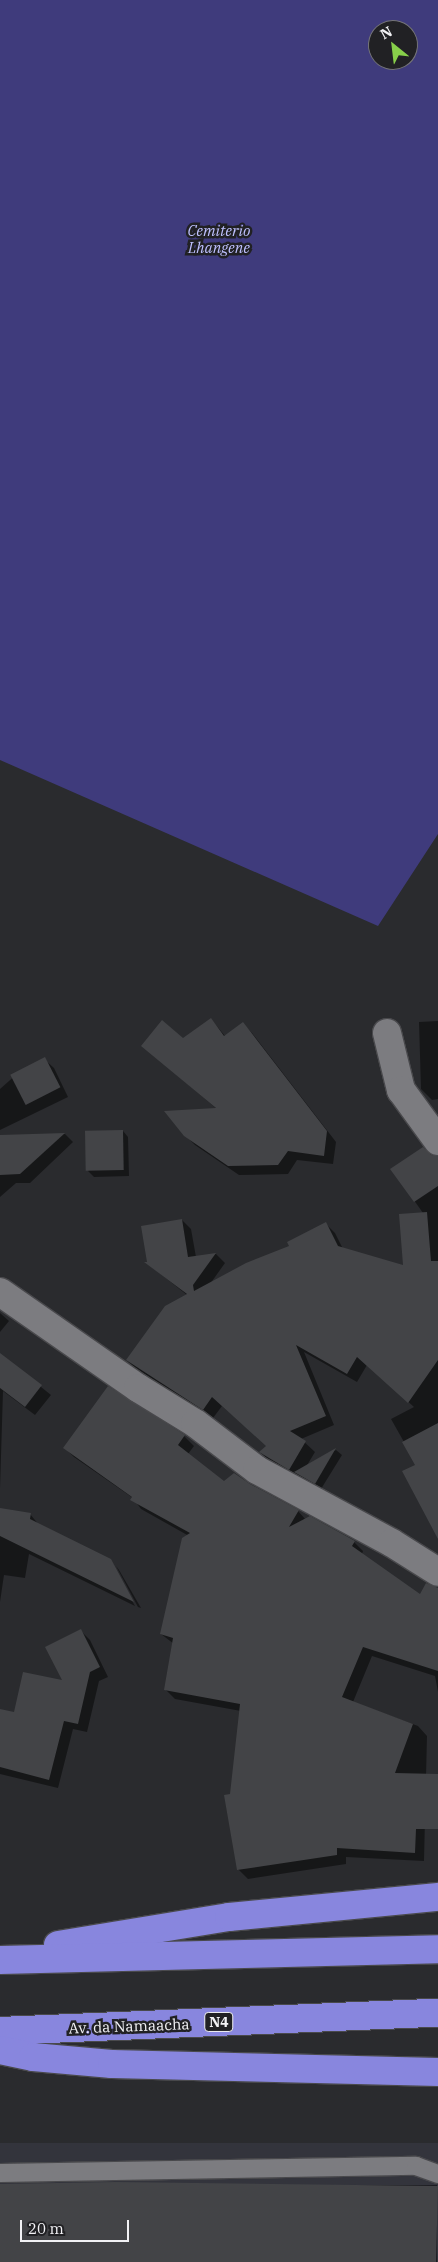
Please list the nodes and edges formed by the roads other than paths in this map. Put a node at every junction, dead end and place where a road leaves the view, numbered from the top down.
1 (387, 1033) dead end
2 (438, 1142) edge
3 (0, 1292) edge
4 (438, 1572) edge
5 (438, 1898) edge
6 (438, 1949) edge
7 (3, 1959) edge
8 (438, 2013) edge
9 (0, 2031) edge
10 (0, 2050) edge
11 (438, 2072) edge
12 (0, 2173) edge
13 (438, 2174) edge

1 - 2 street
3 - 4 street
5 - 7 highway
6 - 7 highway
8 - 9 highway, Av. da Namaacha / N4
10 - 11 highway
12 - 13 lane

